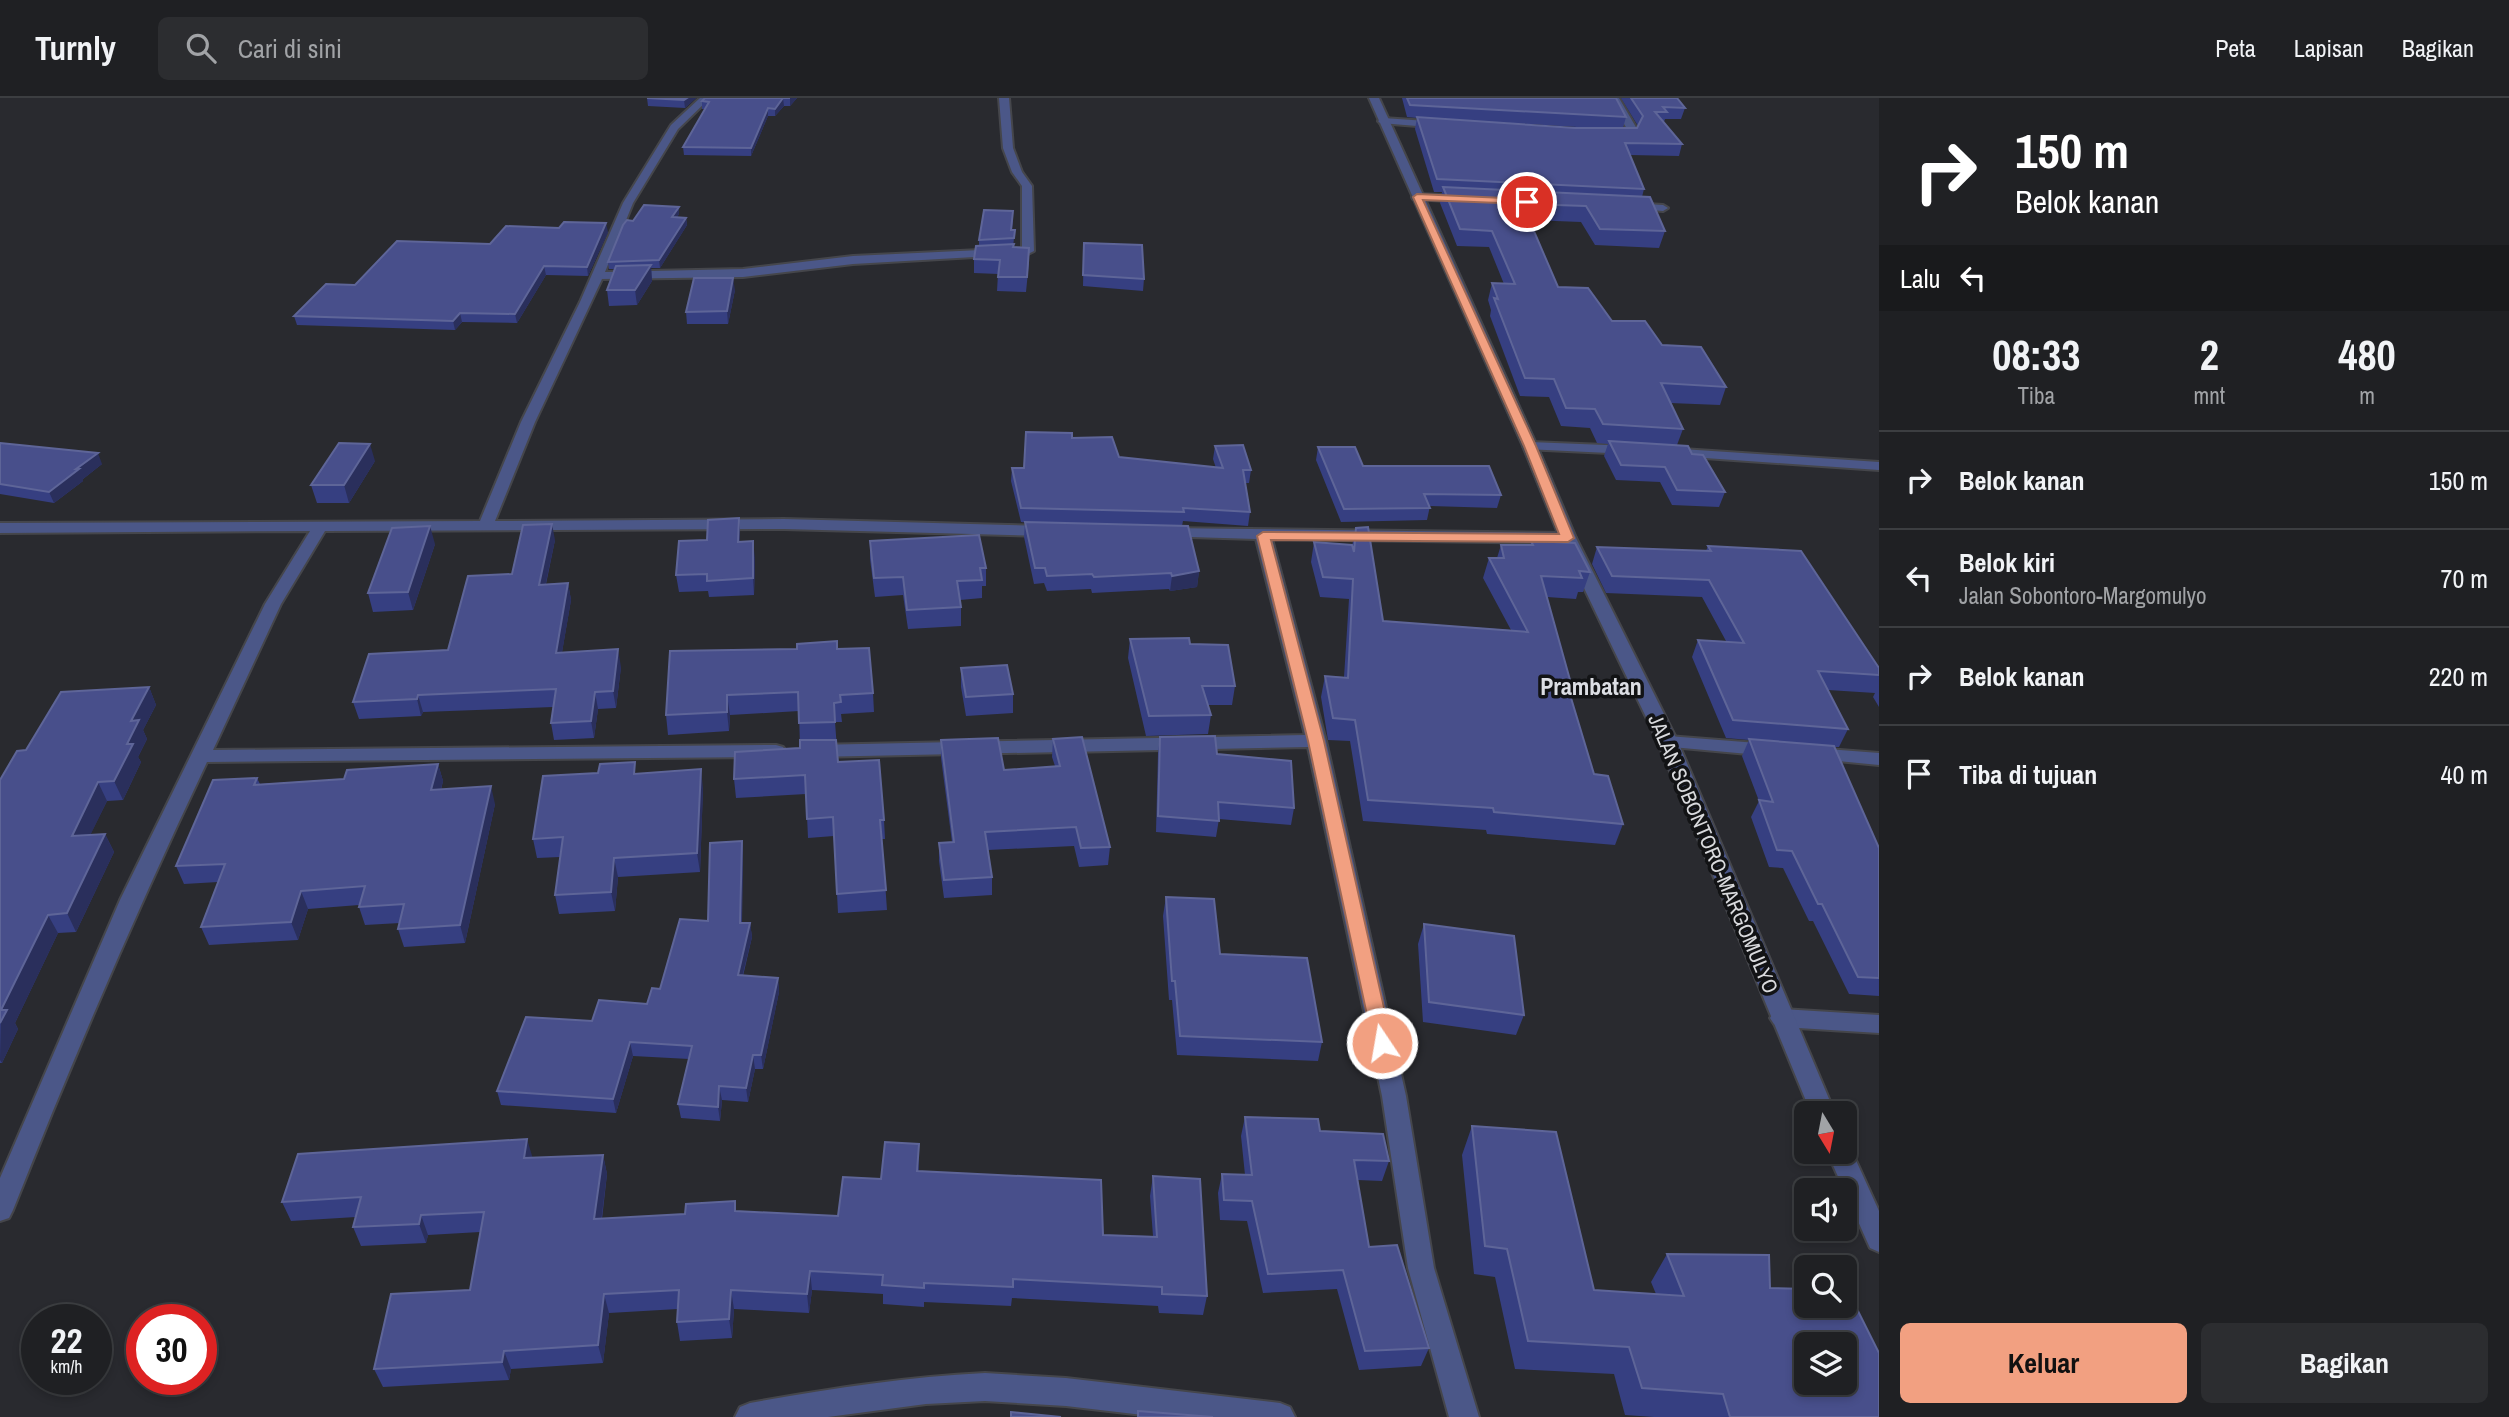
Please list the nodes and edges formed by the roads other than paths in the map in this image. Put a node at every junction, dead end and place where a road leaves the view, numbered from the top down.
1 (705, 98) edge
2 (1003, 98) edge
3 (1374, 98) edge
4 (1614, 98) edge
5 (1383, 121) junction
6 (1451, 125) edge
7 (1597, 135) edge
8 (1417, 197) junction
9 (1472, 199) edge
10 (1622, 206) edge
11 (1663, 208) dead end
12 (596, 276) junction
13 (1530, 446) junction
14 (1879, 466) edge
15 (320, 527) junction
16 (485, 527) junction
17 (0, 528) edge
18 (1071, 531) edge
19 (1140, 533) edge
20 (1263, 536) junction
21 (1568, 538) junction
22 (1316, 741) junction
23 (1668, 742) junction
24 (202, 756) junction
25 (1879, 759) edge
26 (1782, 1018) junction
27 (1879, 1024) edge
28 (1818, 1101) edge
29 (1845, 1164) edge
30 (0, 1210) edge
31 (1879, 1240) edge
32 (844, 1409) edge
33 (750, 1417) edge
34 (1280, 1417) edge
35 (1464, 1417) edge

1 - 12 street
2 - 12 street
3 - 5 street, JALAN SOBONTORO-MARGOMULYO
4 - 7 street
5 - 6 street
5 - 8 street, JALAN SOBONTORO-MARGOMULYO
8 - 9 street
8 - 13 street, JALAN SOBONTORO-MARGOMULYO
10 - 11 street
12 - 16 street
13 - 14 street
13 - 21 street, JALAN SOBONTORO-MARGOMULYO
15 - 16 street
15 - 17 street
15 - 24 street
16 - 18 street
19 - 20 street
20 - 21 street
20 - 22 street
21 - 23 street, JALAN SOBONTORO-MARGOMULYO
22 - 24 street
22 - 35 street
23 - 25 street
23 - 26 street, JALAN SOBONTORO-MARGOMULYO
24 - 30 street
26 - 27 street
26 - 28 street, JALAN SOBONTORO-MARGOMULYO
29 - 31 street
32 - 33 street
32 - 34 street

